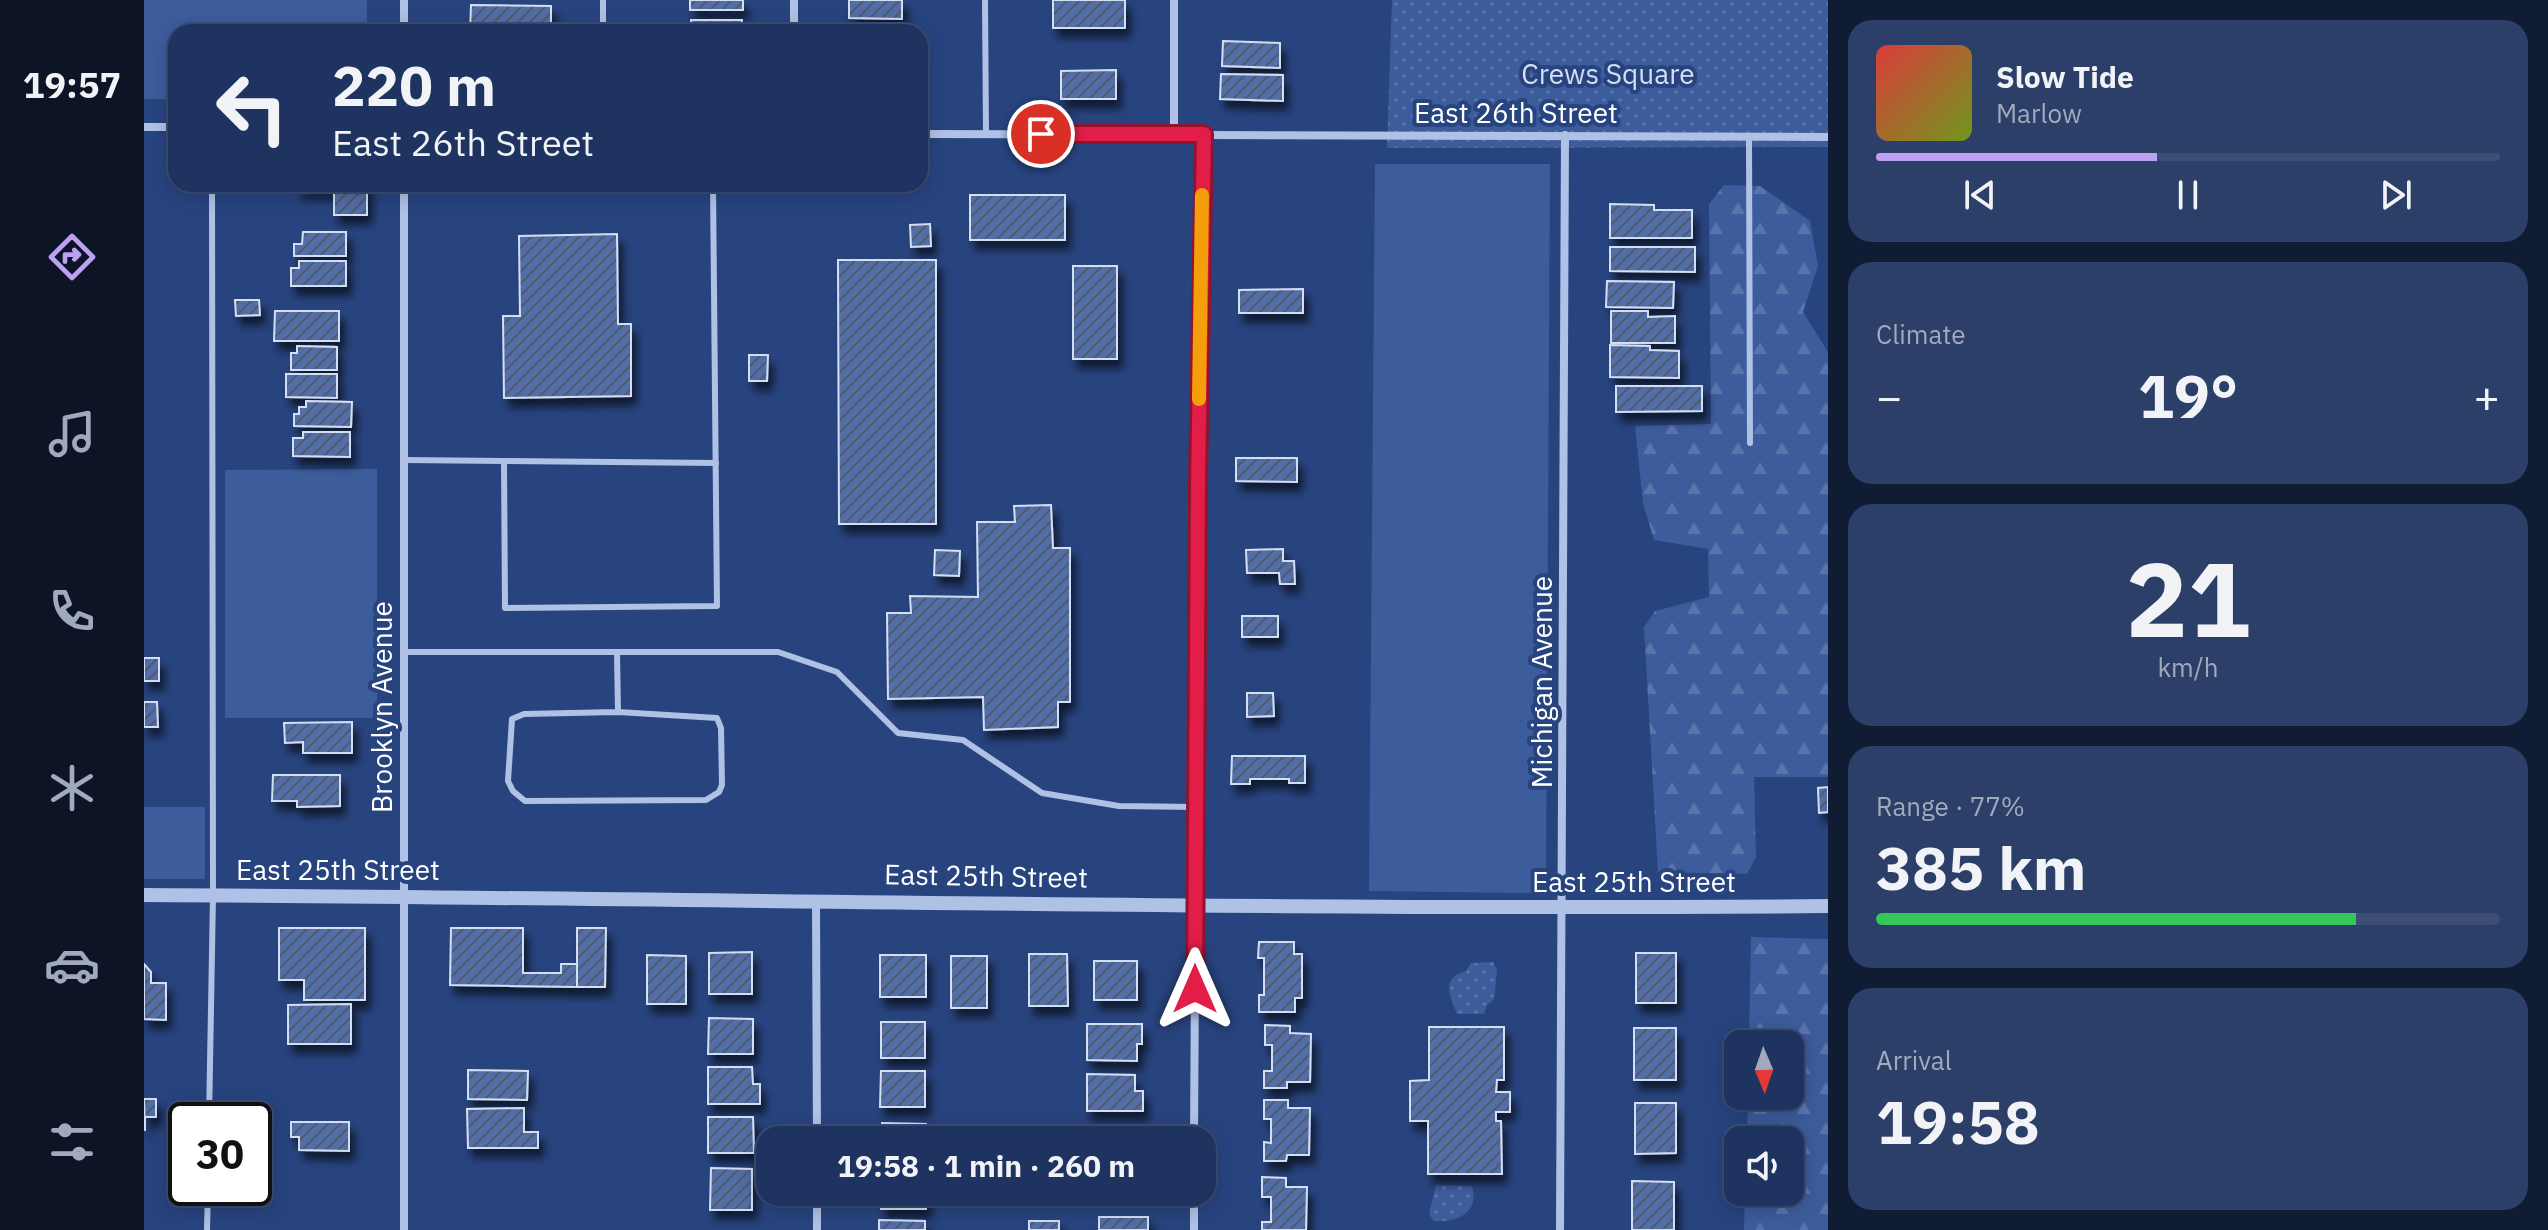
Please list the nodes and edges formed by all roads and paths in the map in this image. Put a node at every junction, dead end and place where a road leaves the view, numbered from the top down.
1 (404, 0) edge
2 (603, 0) edge
3 (794, 0) edge
4 (985, 0) edge
5 (1174, 0) edge
6 (404, 24) edge
7 (603, 24) edge
8 (794, 24) edge
9 (144, 127) edge
10 (168, 127) edge
11 (928, 134) edge
12 (986, 134) junction
13 (1204, 134) junction
14 (1174, 135) junction
15 (1565, 135) junction
16 (1749, 137) junction
17 (1828, 137) edge
18 (212, 192) edge
19 (404, 192) edge
20 (713, 192) edge
21 (1750, 443) dead end
22 (403, 460) junction
23 (504, 461) junction
24 (716, 463) junction
25 (403, 652) junction
26 (617, 652) junction
27 (618, 712) junction
28 (1196, 807) junction
29 (144, 895) edge
30 (213, 896) junction
31 (404, 896) junction
32 (816, 900) junction
33 (1195, 905) junction
34 (1828, 906) edge
35 (1563, 909) junction
36 (209, 1102) edge
37 (817, 1126) edge
38 (1194, 1126) edge
39 (208, 1206) edge
40 (817, 1206) edge
41 (1194, 1206) edge
42 (207, 1230) edge
43 (404, 1230) edge
44 (817, 1230) edge
45 (1194, 1230) edge
46 (1560, 1230) edge

1 - 6 street
2 - 7 lane
3 - 8 street
4 - 12 lane
5 - 14 street
9 - 10 street
11 - 12 street
12 - 14 street
13 - 14 street, East 26th Street
13 - 15 street, East 26th Street
13 - 28 street
15 - 16 street, East 26th Street
15 - 35 street, Michigan Avenue
16 - 17 street, East 26th Street
16 - 21 lane
18 - 30 lane
19 - 22 street, Brooklyn Avenue
20 - 24 lane
22 - 23 lane
22 - 25 street, Brooklyn Avenue
23 - 24 lane
23 - 24 lane
25 - 26 lane
25 - 31 street, Brooklyn Avenue
26 - 27 lane
26 - 28 lane
27 - 27 lane
28 - 33 street
29 - 30 street, East 25th Street
30 - 31 street, East 25th Street
30 - 36 lane
31 - 32 street, East 25th Street
31 - 43 street, Brooklyn Avenue
32 - 33 street, East 25th Street
32 - 37 street
33 - 35 street, East 25th Street
33 - 38 street
34 - 35 street, East 25th Street
35 - 46 street, Michigan Avenue
39 - 42 lane
40 - 44 street
41 - 45 street

